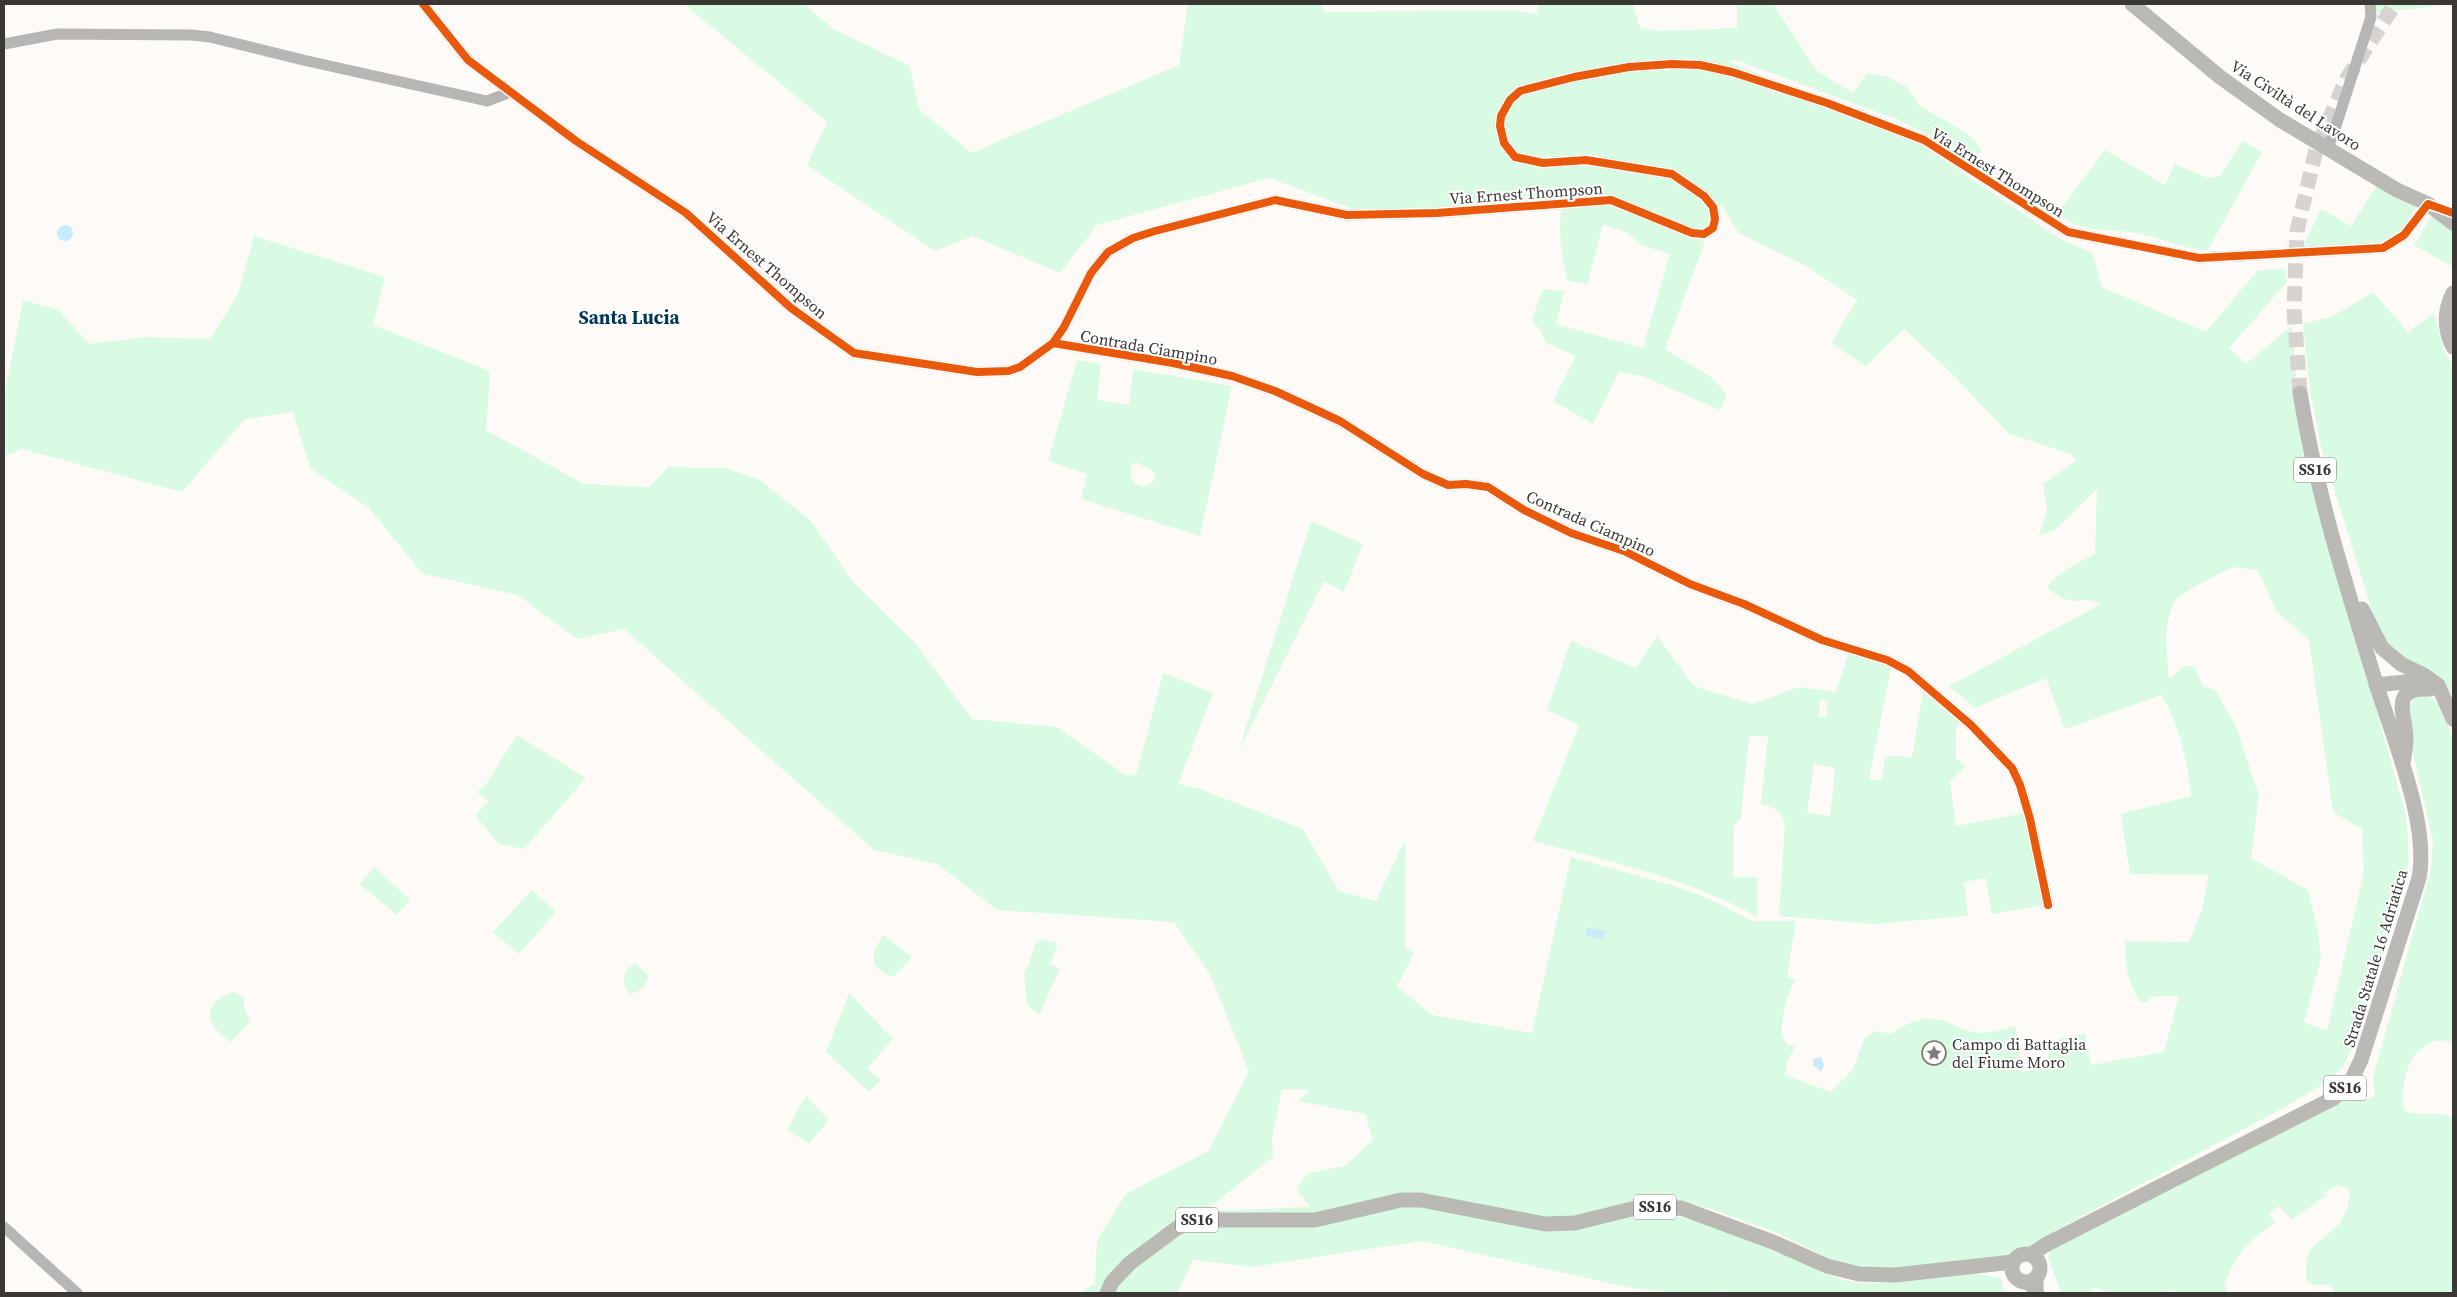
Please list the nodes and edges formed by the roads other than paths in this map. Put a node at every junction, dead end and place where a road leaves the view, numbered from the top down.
1 (423, 4) edge
2 (2132, 4) edge
3 (2370, 4) edge
4 (4, 44) edge
5 (511, 92) junction
6 (2327, 148) junction
7 (2428, 204) junction
8 (2453, 213) edge
9 (2453, 224) edge
10 (2453, 293) edge
11 (1054, 343) junction
12 (2453, 347) edge
13 (2300, 393) tunnel mouth
14 (2334, 545) junction
15 (2414, 672) junction
16 (2376, 685) junction
17 (2430, 689) junction
18 (2448, 704) junction
19 (2453, 719) edge
20 (2402, 766) junction
21 (2048, 905) dead end
22 (4, 1228) edge
23 (2035, 1263) junction
24 (2016, 1273) junction
25 (77, 1293) edge
26 (1107, 1293) edge
27 (2038, 1293) edge

1 - 5 street, Via Ernest Thompson
2 - 6 main road, Via Civiltà del Lavoro
3 - 6 street
4 - 5 street
5 - 11 street, Via Ernest Thompson
6 - 7 main road, Via Civiltà del Lavoro
7 - 8 main road, Via Civiltà del Lavoro
7 - 9 main road, Via Civiltà del Lavoro
7 - 11 street, Via Ernest Thompson
10 - 12 main road
11 - 21 street, Contrada Ciampino
13 - 14 main road, Strada Statale 16 Adriatica / SS16
14 - 15 main road
14 - 16 main road, Strada Statale 16 Adriatica / SS16
15 - 16 main road
15 - 18 main road
16 - 17 main road
16 - 20 main road, Strada Statale 16 Adriatica / SS16
17 - 18 main road
17 - 20 main road
18 - 19 main road
20 - 23 main road, Strada Statale 16 Adriatica / SS16
22 - 25 street
23 - 24 main road, SS16
23 - 24 main road, SS16
23 - 27 street
24 - 26 main road, SS16
24 - 27 street

